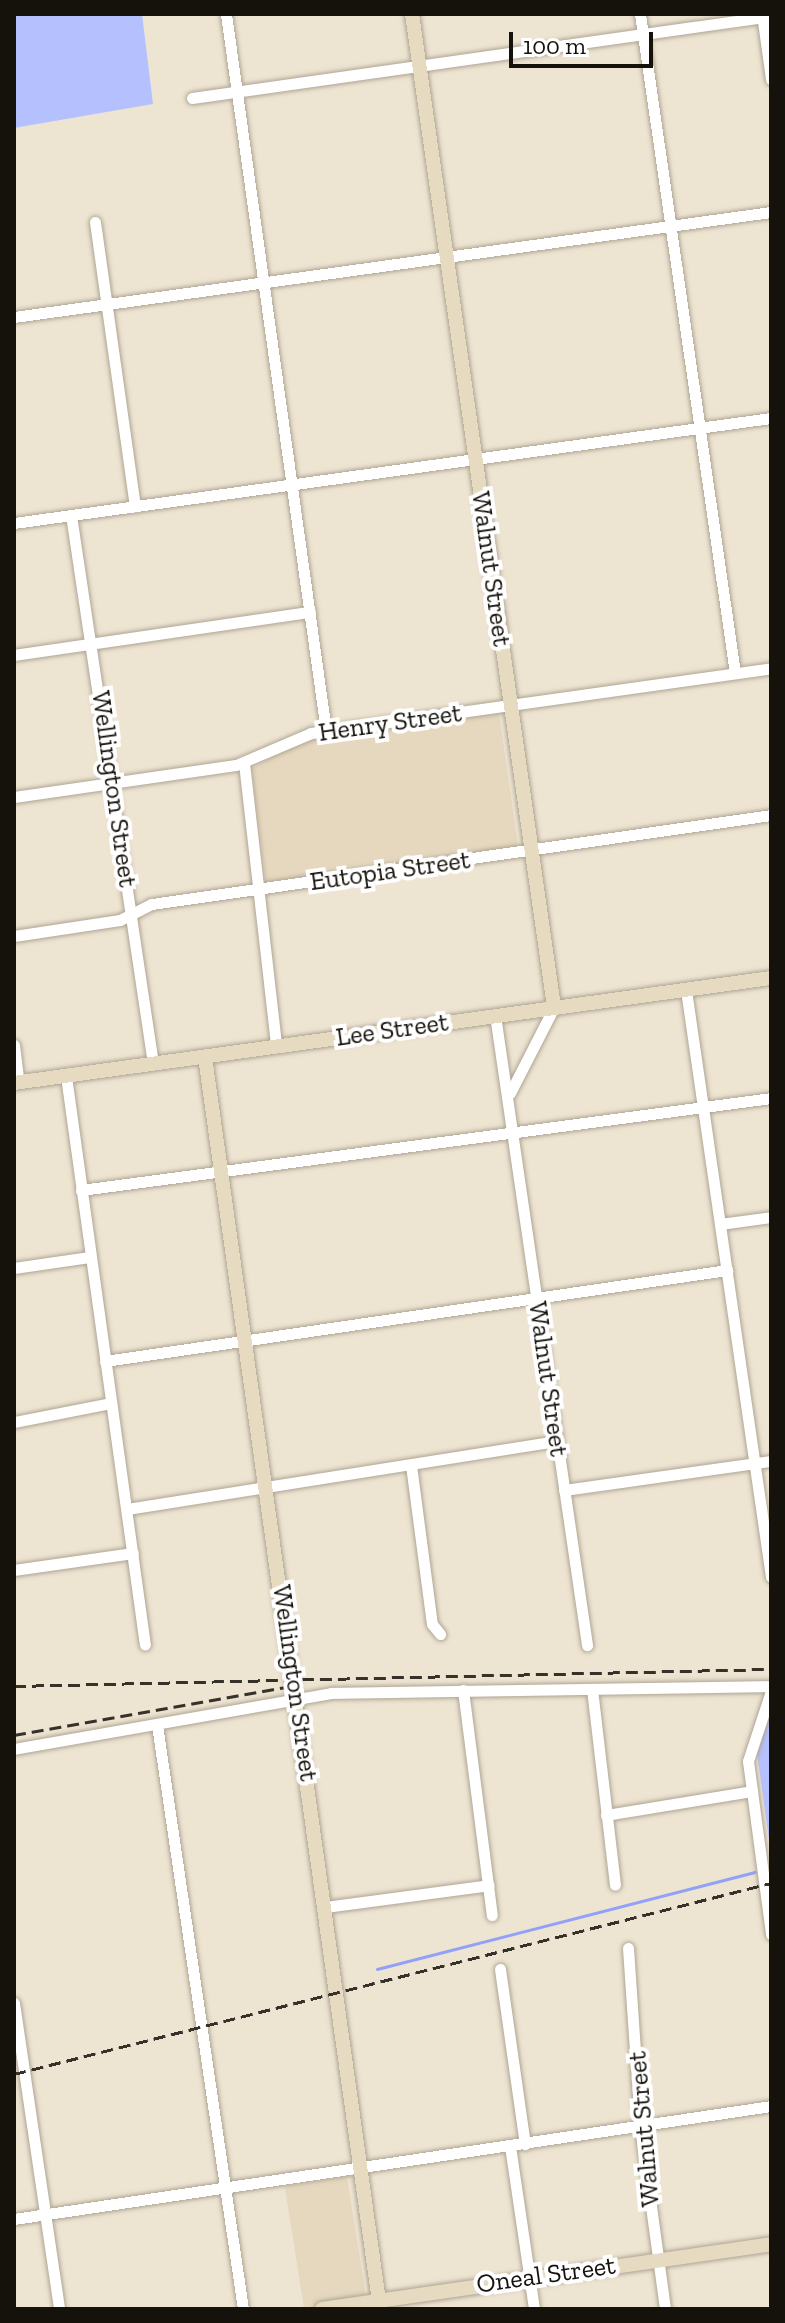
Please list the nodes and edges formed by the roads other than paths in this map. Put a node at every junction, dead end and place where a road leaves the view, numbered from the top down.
1 (226, 14) edge
2 (412, 14) edge
3 (640, 14) edge
4 (765, 16) edge
5 (643, 34) junction
6 (419, 66) junction
7 (771, 79) edge
8 (237, 92) junction
9 (192, 98) dead end
10 (771, 212) edge
11 (95, 222) dead end
12 (670, 226) junction
13 (445, 257) junction
14 (263, 282) junction
15 (107, 304) junction
16 (14, 317) edge
17 (771, 418) edge
18 (699, 428) junction
19 (475, 462) junction
20 (292, 484) junction
21 (135, 506) junction
22 (71, 515) junction
23 (14, 523) edge
24 (310, 612) junction
25 (92, 644) junction
26 (14, 655) edge
27 (771, 668) edge
28 (735, 673) junction
29 (510, 706) junction
30 (326, 731) junction
31 (244, 763) junction
32 (113, 783) junction
33 (14, 797) edge
34 (771, 815) edge
35 (530, 850) junction
36 (260, 888) junction
37 (131, 911) junction
38 (14, 936) edge
39 (771, 978) edge
40 (686, 990) junction
41 (554, 1007) junction
42 (495, 1015) junction
43 (14, 1045) edge
44 (276, 1046) junction
45 (205, 1057) junction
46 (153, 1064) junction
47 (66, 1076) junction
48 (17, 1083) edge
49 (771, 1098) edge
50 (705, 1106) junction
51 (510, 1114) junction
52 (513, 1133) junction
53 (221, 1172) junction
54 (81, 1190) junction
55 (771, 1217) edge
56 (720, 1224) junction
57 (89, 1257) junction
58 (14, 1268) edge
59 (727, 1270) junction
60 (536, 1297) junction
61 (247, 1341) junction
62 (105, 1361) junction
63 (111, 1403) junction
64 (14, 1422) edge
65 (556, 1441) junction
66 (771, 1461) edge
67 (755, 1463) junction
68 (411, 1465) junction
69 (268, 1485) junction
70 (564, 1490) junction
71 (127, 1509) junction
72 (133, 1553) junction
73 (14, 1570) edge
74 (771, 1577) edge
75 (440, 1634) dead end
76 (145, 1645) dead end
77 (587, 1645) dead end
78 (771, 1688) edge
79 (592, 1689) junction
80 (463, 1690) junction
81 (296, 1697) junction
82 (157, 1725) junction
83 (14, 1749) edge
84 (752, 1791) junction
85 (606, 1815) junction
86 (489, 1885) junction
87 (615, 1885) dead end
88 (325, 1907) junction
89 (492, 1915) dead end
90 (771, 1934) edge
91 (628, 1948) dead end
92 (500, 1969) dead end
93 (14, 2003) edge
94 (771, 2106) edge
95 (640, 2126) junction
96 (525, 2144) junction
97 (510, 2146) junction
98 (360, 2167) junction
99 (226, 2187) junction
100 (44, 2215) junction
101 (14, 2219) edge
102 (771, 2244) edge
103 (658, 2259) junction
104 (530, 2277) junction
105 (379, 2304) edge
106 (59, 2309) edge
107 (243, 2309) edge
108 (322, 2309) edge
109 (534, 2309) edge
110 (665, 2309) edge

1 - 8 street
2 - 6 street, Walnut Street
3 - 5 street
4 - 5 street
4 - 7 street
5 - 6 street
5 - 12 street
6 - 8 street
6 - 13 street, Walnut Street
8 - 9 street
8 - 14 street
10 - 12 street
11 - 15 street
12 - 13 street
12 - 18 street
13 - 14 street
13 - 19 street, Walnut Street
14 - 15 street
14 - 20 street
15 - 16 street
15 - 21 street
17 - 18 street
18 - 19 street
18 - 28 street
19 - 20 street
19 - 29 street, Walnut Street
20 - 21 street
20 - 24 street
21 - 22 street
22 - 23 street
22 - 25 street, Wellington Street
24 - 25 street
24 - 30 street
25 - 26 street
25 - 32 street, Wellington Street
27 - 28 street, Henry Street
28 - 29 street, Henry Street
29 - 30 street, Henry Street
29 - 35 street, Walnut Street
30 - 31 street, Henry Street
31 - 32 street, Henry Street
31 - 36 street
32 - 33 street, Henry Street
32 - 37 street, Wellington Street
34 - 35 street, Eutopia Street
35 - 36 street, Eutopia Street
35 - 41 street, Walnut Street
36 - 37 street, Eutopia Street
36 - 44 street
37 - 38 street, Eutopia Street
37 - 46 street, Wellington Street
39 - 40 street, Lee Street
40 - 41 street, Lee Street
40 - 50 street
41 - 42 street, Lee Street
41 - 51 street, Walnut Street
42 - 44 street, Lee Street
42 - 51 street, Walnut Street
43 - 48 street
44 - 45 street, Lee Street
45 - 46 street, Lee Street
45 - 53 street, Wellington Street
46 - 47 street, Lee Street
47 - 48 street, Lee Street
47 - 54 street
49 - 50 street
50 - 52 street
50 - 56 street
51 - 52 street, Walnut Street
52 - 53 street
52 - 60 street, Walnut Street
53 - 54 street
53 - 61 street, Wellington Street
54 - 57 street
55 - 56 street
56 - 59 street
57 - 58 street
57 - 62 street
59 - 60 street
59 - 67 street
60 - 61 street
60 - 65 street, Walnut Street
61 - 62 street
61 - 69 street, Wellington Street
62 - 63 street
63 - 64 street
63 - 71 street
65 - 68 street
65 - 70 street, Walnut Street
66 - 67 street
67 - 70 street
67 - 74 street
68 - 69 street
68 - 75 street
69 - 71 street
69 - 81 street, Wellington Street
70 - 77 street, Walnut Street
71 - 72 street
72 - 73 street
72 - 76 street
78 - 79 street
78 - 84 street
79 - 80 street
79 - 85 street
80 - 81 street
80 - 86 street
81 - 82 street
81 - 88 street, Wellington Street
82 - 83 street
82 - 99 street
84 - 85 street
84 - 90 street
85 - 87 street
86 - 88 street
86 - 89 street
88 - 98 street, Wellington Street
91 - 95 street, Walnut Street
92 - 96 street
93 - 100 street
94 - 95 street
95 - 96 street
95 - 103 street, Walnut Street
96 - 97 street
97 - 98 street
97 - 104 street
98 - 99 street
98 - 105 street, Wellington Street
99 - 100 street
99 - 107 street
100 - 101 street
100 - 106 street
102 - 103 street, Oneal Street
103 - 104 street, Oneal Street
103 - 110 street, Walnut Street
104 - 105 street, Oneal Street
104 - 109 street
105 - 108 street, Oneal Street

